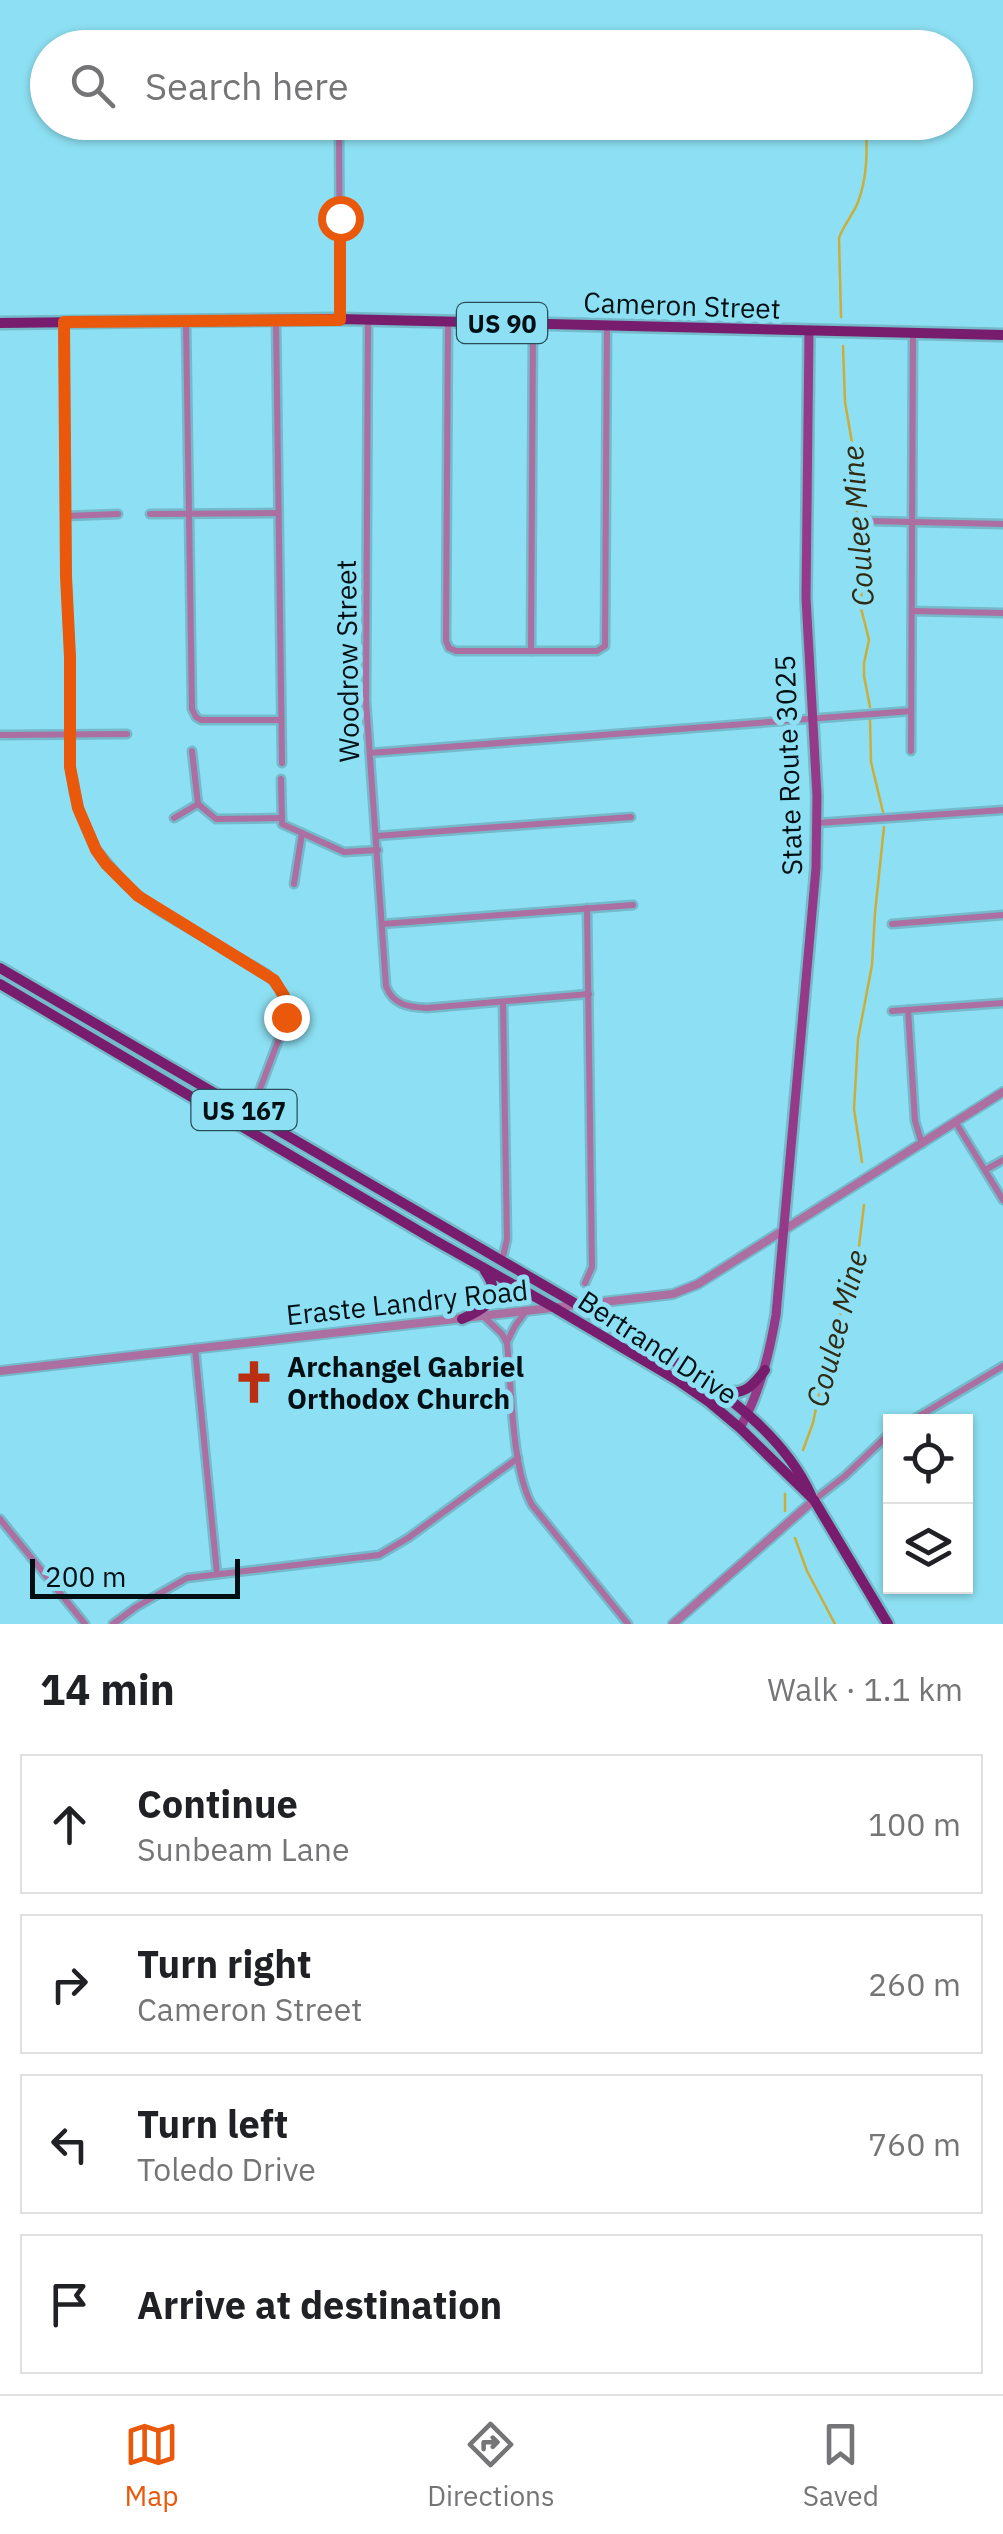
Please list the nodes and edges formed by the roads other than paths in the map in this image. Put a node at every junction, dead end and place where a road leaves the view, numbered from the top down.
1 (339, 140) edge
2 (276, 319) junction
3 (186, 320) junction
4 (340, 320) junction
5 (368, 320) junction
6 (64, 322) junction
7 (448, 322) junction
8 (0, 323) edge
9 (533, 324) junction
10 (607, 326) junction
11 (808, 332) junction
12 (913, 334) junction
13 (1003, 335) edge
14 (189, 513) junction
15 (278, 513) junction
16 (118, 514) dead end
17 (150, 514) dead end
18 (66, 516) junction
19 (868, 521) dead end
20 (912, 522) junction
21 (1003, 524) edge
22 (912, 611) junction
23 (1003, 613) edge
24 (531, 651) junction
25 (911, 711) junction
26 (812, 718) junction
27 (280, 720) junction
28 (127, 734) dead end
29 (0, 735) edge
30 (70, 735) junction
31 (911, 750) dead end
32 (192, 751) dead end
33 (370, 753) junction
34 (282, 763) dead end
35 (281, 779) dead end
36 (198, 804) junction
37 (1003, 810) edge
38 (630, 816) dead end
39 (174, 818) dead end
40 (282, 818) junction
41 (818, 824) junction
42 (302, 833) junction
43 (376, 836) junction
44 (378, 850) junction
45 (294, 884) dead end
46 (633, 904) dead end
47 (587, 908) junction
48 (1003, 914) edge
49 (382, 924) junction
50 (892, 924) dead end
51 (0, 968) edge
52 (0, 984) edge
53 (589, 994) junction
54 (503, 1002) junction
55 (1003, 1003) edge
56 (908, 1010) junction
57 (892, 1011) dead end
58 (1003, 1092) edge
59 (250, 1114) junction
60 (956, 1123) junction
61 (922, 1144) junction
62 (1003, 1160) edge
63 (344, 1170) junction
64 (985, 1170) junction
65 (336, 1180) junction
66 (1003, 1200) edge
67 (784, 1231) junction
68 (502, 1261) junction
69 (481, 1266) junction
70 (585, 1283) dead end
71 (579, 1305) junction
72 (555, 1308) junction
73 (526, 1312) junction
74 (484, 1316) junction
75 (462, 1318) junction
76 (507, 1343) junction
77 (195, 1348) junction
78 (1003, 1366) edge
79 (765, 1370) junction
80 (0, 1371) edge
81 (718, 1391) junction
82 (748, 1414) junction
83 (922, 1414) edge
84 (740, 1428) junction
85 (883, 1439) edge
86 (518, 1458) junction
87 (814, 1500) junction
88 (0, 1519) edge
89 (217, 1574) junction
90 (85, 1624) edge
91 (113, 1624) edge
92 (628, 1624) edge
93 (674, 1624) edge
94 (888, 1624) edge

1 - 4 street
2 - 3 main road, Cameron Street / US 90
2 - 4 main road, Cameron Street / US 90
2 - 15 street
3 - 6 main road, Cameron Street / US 90
3 - 14 street
4 - 5 main road, Cameron Street / US 90
5 - 7 main road, Cameron Street / US 90
5 - 33 street, Woodrow Street
6 - 8 main road, Cameron Street / US 90
6 - 18 street
7 - 9 main road, Cameron Street / US 90
7 - 24 street
9 - 10 main road, Cameron Street / US 90
9 - 24 street
10 - 11 main road, Cameron Street / US 90
10 - 24 street
11 - 12 main road, Cameron Street / US 90
11 - 26 main road, State Route 3025
12 - 13 main road, Cameron Street / US 90
12 - 20 street
14 - 15 street
14 - 17 street
14 - 27 street
15 - 27 street
16 - 18 street
18 - 30 street
19 - 20 street
20 - 21 street
20 - 22 street
22 - 23 street
22 - 25 street
25 - 26 street
25 - 31 street
26 - 33 street
26 - 41 main road, State Route 3025
27 - 34 street
28 - 30 street
29 - 30 street
30 - 59 street
32 - 36 street
33 - 43 street, Woodrow Street
35 - 40 street
36 - 39 street
36 - 40 street
37 - 41 street
38 - 43 street
40 - 42 street
41 - 67 main road, State Route 3025
42 - 44 street
42 - 45 street
43 - 44 street, Woodrow Street
44 - 49 street, Woodrow Street
46 - 47 street
47 - 49 street
47 - 53 street
48 - 50 street
49 - 54 street, Woodrow Street
51 - 59 main road, Bertrand Drive / US 167
52 - 65 main road, Bertrand Drive / US 167
53 - 54 street
53 - 70 street
54 - 68 street
55 - 56 street
56 - 57 street
56 - 61 street
58 - 60 street, Eraste Landry Road
59 - 63 main road, Bertrand Drive / US 167
60 - 61 street, Eraste Landry Road
60 - 64 street
61 - 67 street, Eraste Landry Road
62 - 64 street
63 - 65 street
63 - 68 main road, Bertrand Drive / US 167
64 - 66 street
65 - 69 main road, Bertrand Drive / US 167
67 - 71 street, Eraste Landry Road
67 - 79 main road, State Route 3025
68 - 71 main road, Bertrand Drive / US 167
69 - 72 main road, Bertrand Drive / US 167
69 - 75 main road
71 - 72 street, Eraste Landry Road
71 - 81 main road, Bertrand Drive / US 167
72 - 73 street, Eraste Landry Road
72 - 84 main road, Bertrand Drive / US 167
73 - 74 street, Eraste Landry Road
73 - 76 street
74 - 75 street, Eraste Landry Road
74 - 76 street
75 - 77 street, Eraste Landry Road
76 - 86 street
77 - 80 street, Eraste Landry Road
77 - 89 street
78 - 83 street
79 - 81 main road
79 - 82 main road, State Route 3025
81 - 82 main road, Bertrand Drive / US 167
82 - 84 main road, State Route 3025
82 - 87 main road, Bertrand Drive / US 167
84 - 87 main road, Bertrand Drive / US 167
85 - 87 street
86 - 89 street
86 - 92 street
87 - 93 street
87 - 94 main road, Bertrand Drive / US 167
88 - 90 street
89 - 91 street

